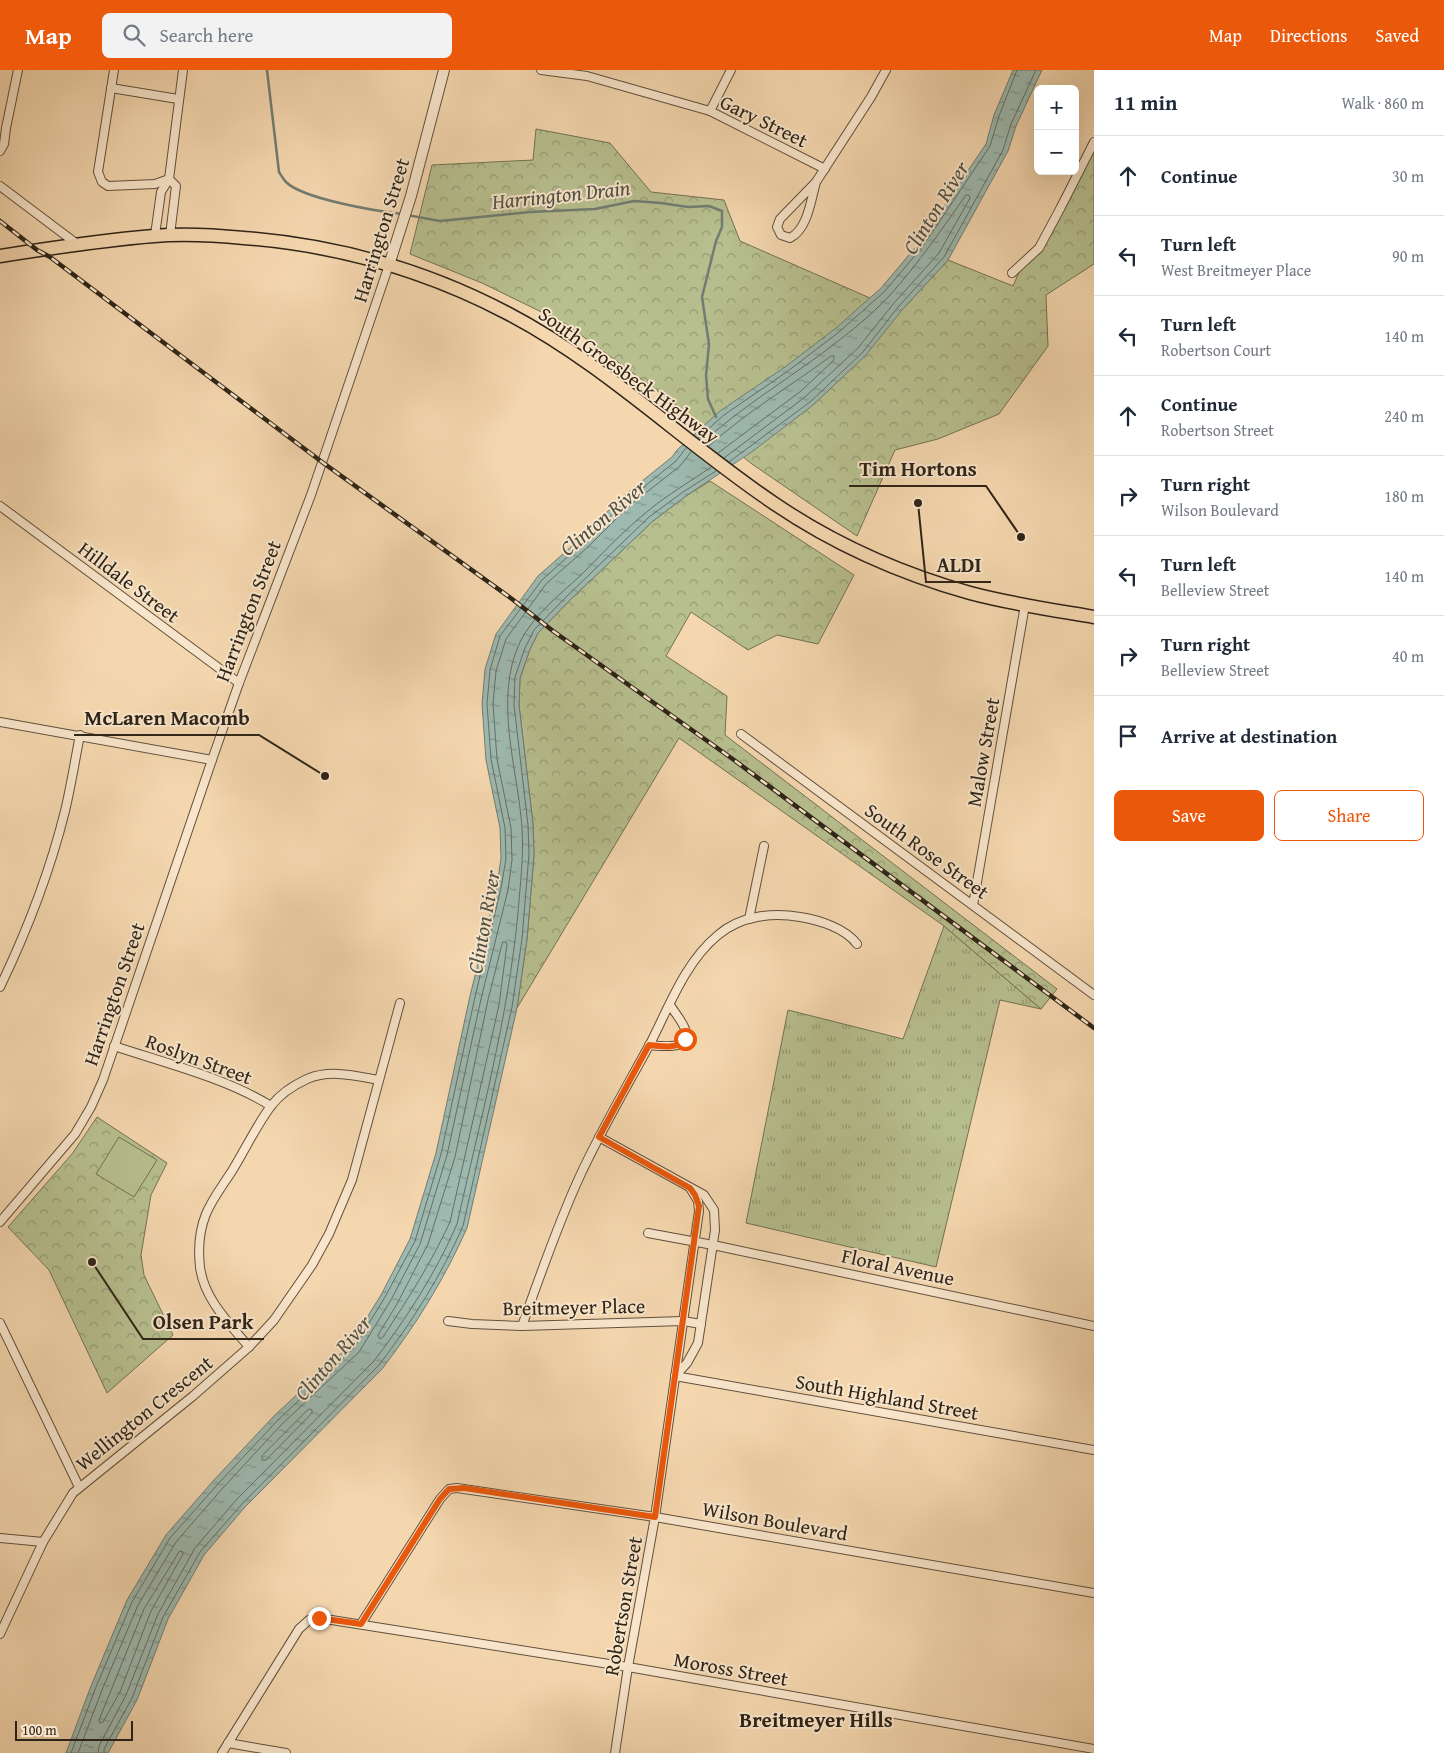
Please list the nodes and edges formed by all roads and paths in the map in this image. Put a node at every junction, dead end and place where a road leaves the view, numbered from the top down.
1 (18, 70) edge
2 (114, 70) edge
3 (183, 70) edge
4 (444, 70) edge
5 (542, 70) edge
6 (731, 70) edge
7 (886, 70) edge
8 (588, 73) edge
9 (111, 88) junction
10 (178, 99) junction
11 (710, 111) junction
12 (3, 130) edge
13 (1094, 142) edge
14 (0, 151) edge
15 (824, 169) junction
16 (169, 179) junction
17 (816, 182) junction
18 (0, 186) edge
19 (170, 235) junction
20 (156, 236) junction
21 (77, 244) junction
22 (0, 256) edge
23 (389, 265) junction
24 (1012, 273) dead end
25 (0, 506) edge
26 (1024, 605) junction
27 (1094, 617) edge
28 (239, 683) junction
29 (0, 722) edge
30 (740, 734) dead end
31 (80, 735) junction
32 (212, 760) junction
33 (764, 846) dead end
34 (973, 905) junction
35 (749, 919) junction
36 (856, 944) dead end
37 (0, 987) edge
38 (1094, 994) edge
39 (400, 1002) dead end
40 (670, 1005) junction
41 (649, 1045) junction
42 (114, 1046) junction
43 (379, 1080) junction
44 (270, 1106) junction
45 (599, 1137) junction
46 (690, 1188) junction
47 (0, 1222) edge
48 (648, 1233) dead end
49 (694, 1241) junction
50 (713, 1244) junction
51 (448, 1321) dead end
52 (683, 1321) junction
53 (0, 1323) edge
54 (701, 1324) junction
55 (522, 1326) junction
56 (1094, 1326) edge
57 (249, 1347) junction
58 (675, 1376) junction
59 (1094, 1450) edge
60 (79, 1487) junction
61 (655, 1517) junction
62 (0, 1538) edge
63 (43, 1542) junction
64 (1094, 1593) edge
65 (361, 1624) junction
66 (0, 1634) edge
67 (628, 1667) junction
68 (228, 1743) junction
69 (1094, 1749) edge
70 (222, 1753) edge
71 (286, 1753) edge
72 (615, 1753) edge

1 - 12 street
2 - 9 street
3 - 10 street
4 - 23 street, Harrington Street
5 - 8 street, Gary Street
6 - 11 street
7 - 15 street
8 - 11 street, Gary Street
9 - 10 street
9 - 16 street
10 - 16 street
11 - 15 street, Gary Street
12 - 14 street
13 - 24 street
15 - 17 street
16 - 19 street
16 - 20 street
17 - 17 street
18 - 21 street
19 - 20 main road, South Groesbeck Highway
19 - 23 main road, South Groesbeck Highway
20 - 21 main road, South Groesbeck Highway
21 - 22 main road, South Groesbeck Highway
23 - 26 main road, South Groesbeck Highway
23 - 28 street, Harrington Street
25 - 28 street, Hilldale Street
26 - 27 main road, South Groesbeck Highway
26 - 34 street, Malow Street
28 - 32 street, Harrington Street
29 - 31 street
30 - 34 street, South Rose Street
31 - 32 street
31 - 37 street
32 - 42 street, Harrington Street
33 - 35 street
34 - 38 street, South Rose Street
35 - 36 street
35 - 40 street
39 - 43 street, Wellington Crescent
40 - 41 street
40 - 41 street
41 - 45 street
42 - 44 street, Roslyn Street
42 - 47 street, Harrington Street
43 - 44 street
43 - 57 street, Wellington Crescent
44 - 57 street
45 - 46 street, Robertson Street
45 - 55 street
46 - 49 street, Robertson Street
46 - 50 street, Robertson Street
48 - 49 street, Floral Avenue
49 - 50 street, Floral Avenue
49 - 52 street, Robertson Street
50 - 54 street, Robertson Street
50 - 56 street, Floral Avenue
51 - 55 street, Breitmeyer Place
52 - 54 street, Breitmeyer Place
52 - 55 street, Breitmeyer Place
52 - 58 street, Robertson Street
53 - 60 street
54 - 58 street, Robertson Street
57 - 60 street, Wellington Crescent
58 - 59 street, South Highland Street
58 - 61 street, Robertson Street
60 - 63 street, Wellington Crescent
61 - 64 street, Wilson Boulevard
61 - 65 street, Wilson Boulevard
61 - 67 street, Robertson Street
62 - 63 street
63 - 66 street, Wellington Crescent
65 - 67 street, Moross Street
65 - 68 street, Moross Street
67 - 69 street, Moross Street
67 - 72 street, Robertson Street
68 - 70 street, Moross Street
68 - 71 street

